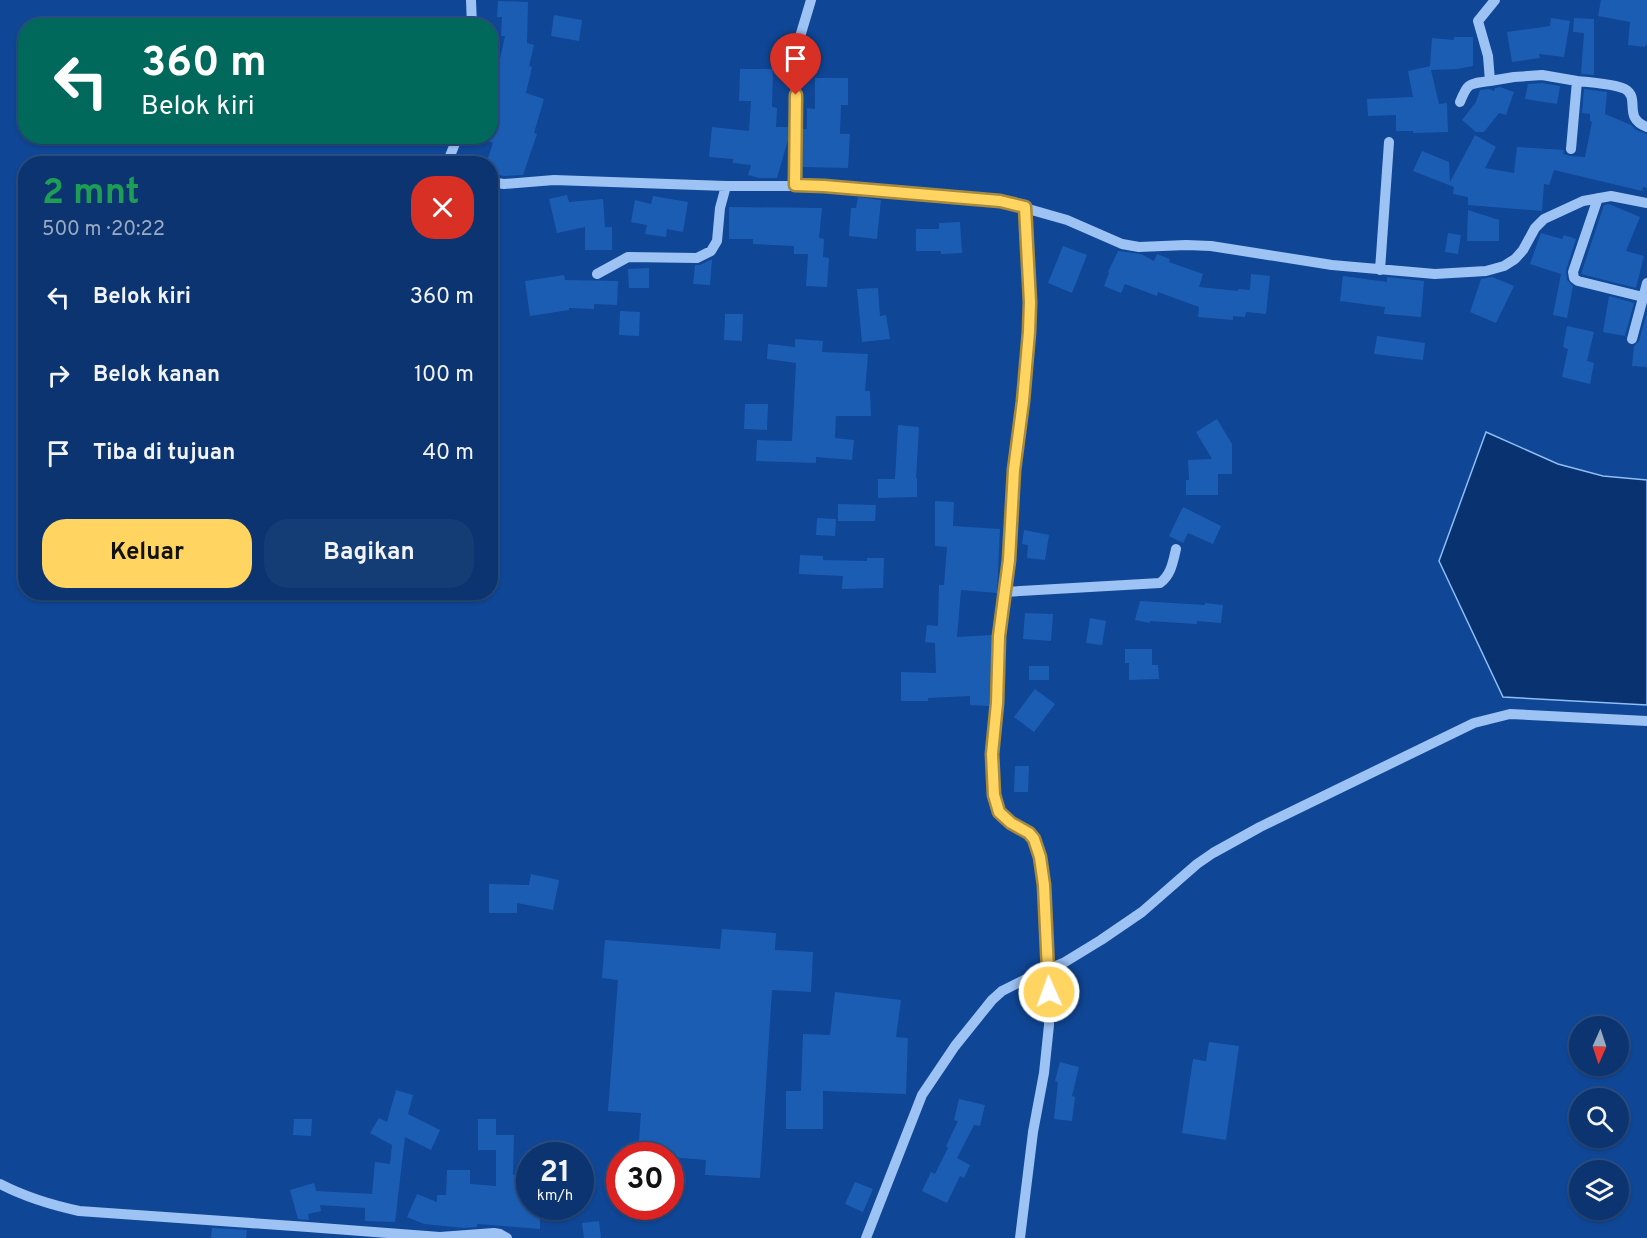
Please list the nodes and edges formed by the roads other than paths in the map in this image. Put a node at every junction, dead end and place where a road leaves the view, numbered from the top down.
1 (471, 0) edge
2 (811, 0) edge
3 (1495, 0) edge
4 (472, 18) edge
5 (1490, 81) junction
6 (1577, 81) junction
7 (1460, 102) dead end
8 (1647, 127) edge
9 (1389, 142) dead end
10 (1571, 149) dead end
11 (498, 183) edge
12 (795, 185) junction
13 (726, 186) junction
14 (1598, 198) junction
15 (1647, 203) edge
16 (1025, 207) junction
17 (1380, 270) junction
18 (597, 274) dead end
19 (1647, 283) edge
20 (1643, 297) junction
21 (1632, 339) dead end
22 (1176, 549) dead end
23 (1005, 592) junction
24 (1647, 721) edge
25 (1048, 969) junction
26 (0, 1184) edge
27 (507, 1238) edge
28 (866, 1238) edge
29 (1020, 1238) edge

1 - 4 street
2 - 12 street
3 - 5 street
5 - 6 street
5 - 7 street
6 - 8 street
6 - 10 street
9 - 17 street
11 - 13 street
12 - 13 street
12 - 16 street
13 - 18 street
14 - 15 street
14 - 17 street
14 - 20 street
16 - 17 street
16 - 23 street
19 - 20 street
20 - 21 street
22 - 23 street
23 - 25 street
24 - 25 street
25 - 28 street
25 - 29 street
26 - 27 street

